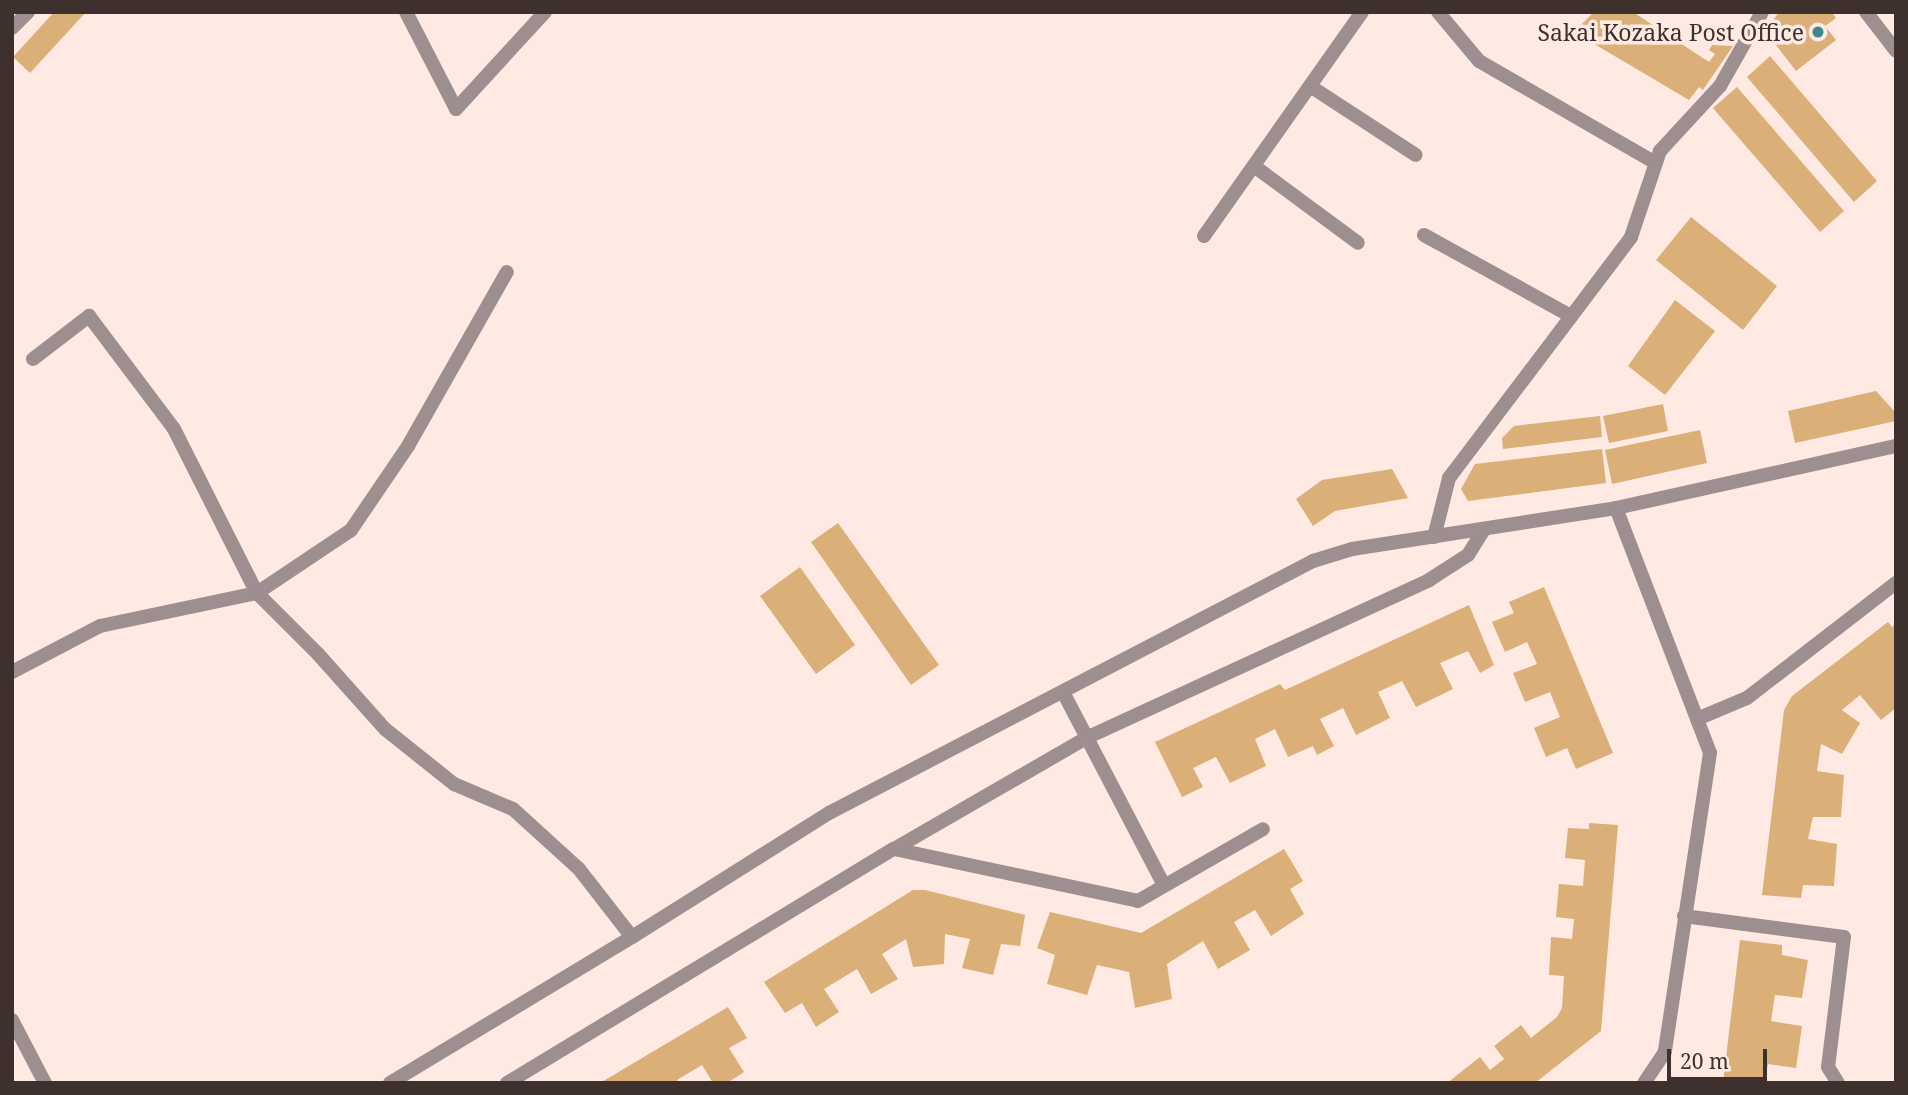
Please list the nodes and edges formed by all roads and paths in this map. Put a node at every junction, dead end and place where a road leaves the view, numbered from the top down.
1 (28, 12) edge
2 (406, 12) edge
3 (545, 12) edge
4 (1362, 12) edge
5 (1438, 12) edge
6 (1762, 12) edge
7 (1866, 12) edge
8 (12, 29) edge
9 (1896, 51) edge
10 (1310, 86) junction
11 (1416, 155) dead end
12 (1656, 163) junction
13 (1254, 166) junction
14 (1424, 235) dead end
15 (1204, 236) dead end
16 (1358, 243) dead end
17 (507, 272) dead end
18 (1571, 316) junction
19 (33, 359) dead end
20 (1896, 446) edge
21 (1616, 508) junction
22 (1483, 531) junction
23 (1434, 537) junction
24 (1896, 583) edge
25 (257, 593) junction
26 (12, 672) edge
27 (1063, 692) junction
28 (1697, 719) junction
29 (1086, 738) junction
30 (1263, 829) dead end
31 (894, 849) junction
32 (1164, 886) junction
33 (1684, 916) junction
34 (632, 937) junction
35 (12, 1020) edge
36 (45, 1083) edge
37 (390, 1083) edge
38 (506, 1083) edge
39 (1644, 1083) edge
40 (1838, 1083) edge

1 - 8 street
2 - 3 street
4 - 10 street
5 - 12 street
6 - 12 street
7 - 9 street
10 - 11 street
10 - 13 street
12 - 18 street
13 - 15 street
13 - 16 street
14 - 18 street
17 - 25 street
18 - 23 street
19 - 25 street
20 - 21 street
21 - 22 street
21 - 28 street
22 - 23 street
22 - 29 street
23 - 27 street
24 - 28 street
25 - 26 street
25 - 34 street
27 - 29 street
27 - 34 street
28 - 33 street
29 - 31 street
29 - 32 street
30 - 32 street
31 - 32 street
31 - 38 street
33 - 39 street
33 - 40 street
34 - 37 street
35 - 36 street

